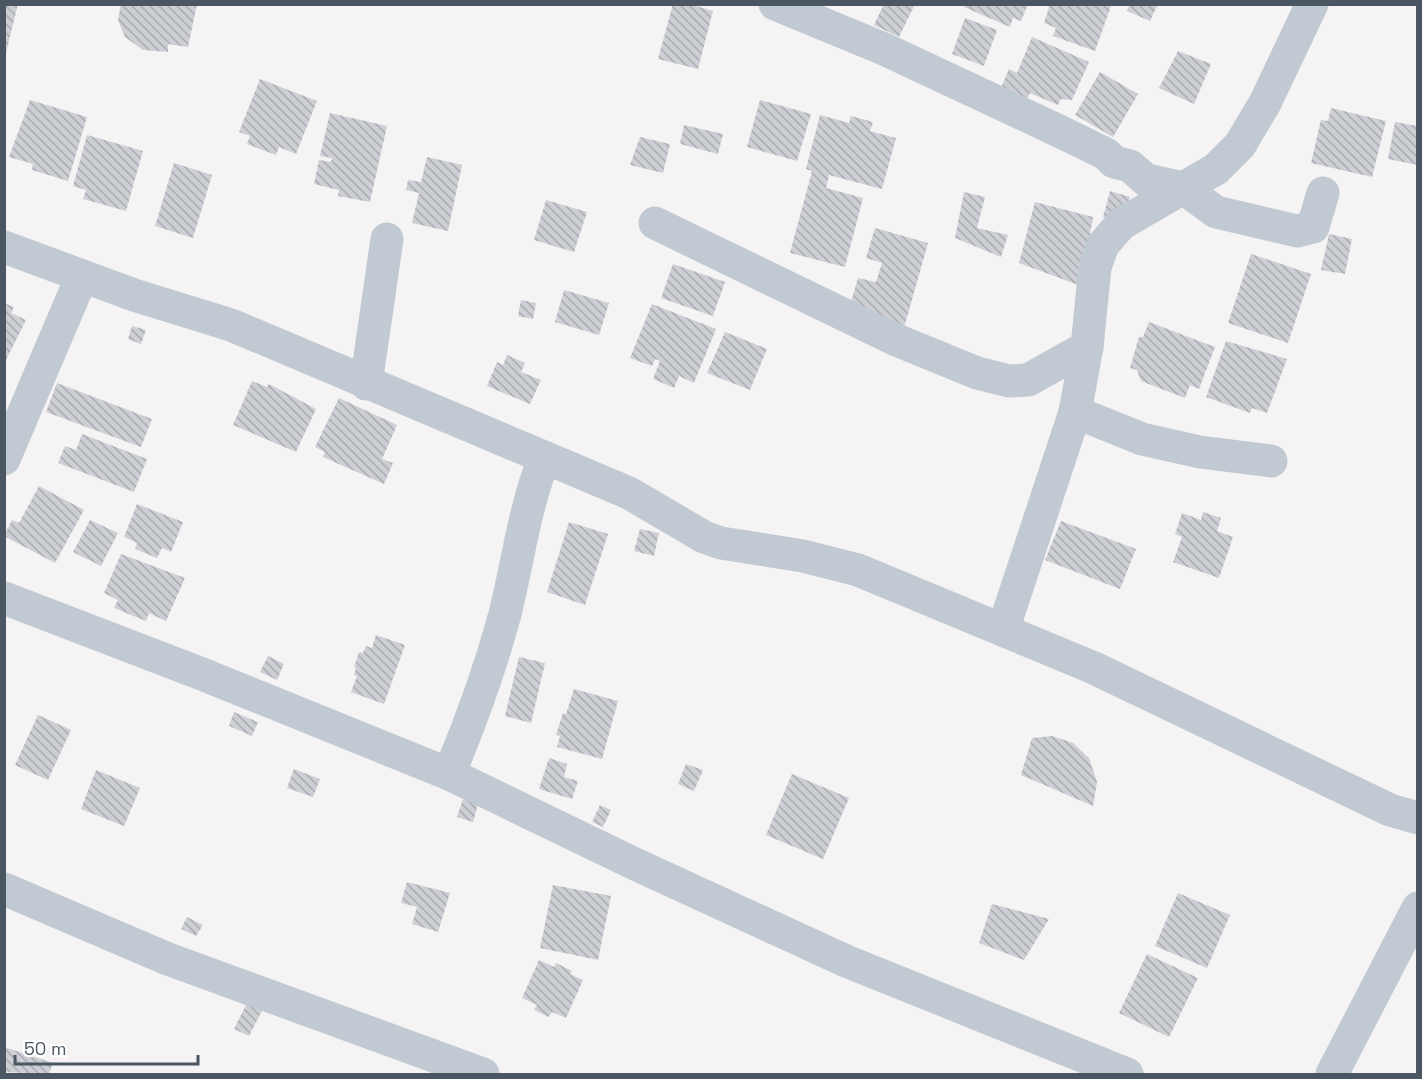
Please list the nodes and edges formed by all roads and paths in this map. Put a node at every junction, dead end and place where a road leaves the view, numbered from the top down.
1 (775, 4) edge
2 (1312, 4) edge
3 (1183, 188) junction
4 (1323, 193) dead end
5 (655, 223) dead end
6 (387, 239) dead end
7 (4, 247) edge
8 (82, 276) junction
9 (1087, 347) junction
10 (366, 384) junction
11 (1075, 412) junction
12 (4, 459) edge
13 (544, 459) junction
14 (1271, 461) dead end
15 (4, 598) edge
16 (1003, 630) junction
17 (449, 774) junction
18 (1418, 818) edge
19 (4, 889) edge
20 (1418, 908) edge
21 (483, 1074) edge
22 (1127, 1074) edge
23 (1332, 1074) edge

1 - 3 street
2 - 3 street
3 - 4 street
3 - 9 street
5 - 9 street
6 - 10 street
7 - 8 street
8 - 10 street
8 - 12 street
9 - 11 street
10 - 13 street
11 - 14 street
11 - 16 street
13 - 16 street
13 - 17 street
15 - 17 street
16 - 18 street
17 - 22 street
19 - 21 street
20 - 23 street

